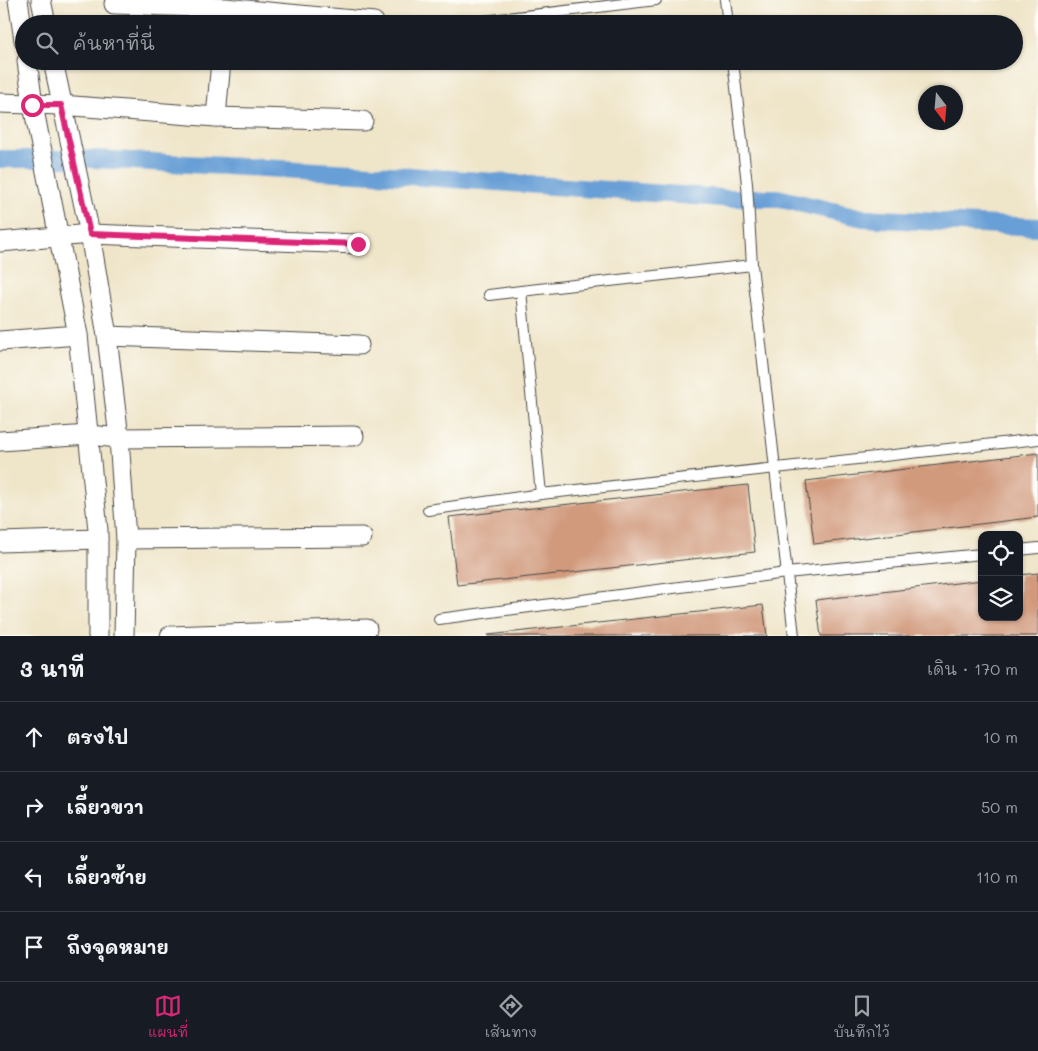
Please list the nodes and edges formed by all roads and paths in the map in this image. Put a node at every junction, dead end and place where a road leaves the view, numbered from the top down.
1 (18, 0) edge
2 (41, 0) edge
3 (656, 0) edge
4 (725, 0) edge
5 (114, 4) dead end
6 (225, 11) edge
7 (20, 15) edge
8 (44, 15) edge
9 (279, 15) edge
10 (532, 15) edge
11 (727, 15) edge
12 (28, 70) edge
13 (55, 70) edge
14 (220, 70) edge
15 (734, 70) edge
16 (0, 103) edge
17 (32, 105) junction
18 (61, 105) junction
19 (216, 117) junction
20 (363, 121) dead end
21 (90, 234) junction
22 (59, 236) junction
23 (0, 242) edge
24 (358, 244) dead end
25 (752, 266) junction
26 (520, 291) junction
27 (489, 295) dead end
28 (78, 335) junction
29 (107, 336) junction
30 (0, 341) edge
31 (359, 345) dead end
32 (89, 435) junction
33 (354, 436) dead end
34 (119, 438) junction
35 (1038, 440) edge
36 (0, 441) edge
37 (774, 468) junction
38 (542, 494) junction
39 (428, 510) dead end
40 (362, 537) dead end
41 (98, 539) junction
42 (126, 539) junction
43 (0, 542) edge
44 (1038, 548) edge
45 (1023, 550) edge
46 (978, 554) edge
47 (786, 573) junction
48 (439, 619) dead end
49 (367, 629) dead end
50 (98, 636) edge
51 (124, 636) edge
52 (170, 636) edge
53 (794, 636) edge

1 - 7 street
2 - 8 street
3 - 10 lane
4 - 11 lane
5 - 6 street
6 - 9 street
12 - 17 street
13 - 18 street
14 - 19 street
15 - 25 lane
16 - 17 street
17 - 18 street
17 - 22 street
18 - 19 street
18 - 21 street
19 - 20 street
21 - 22 street
21 - 24 street
21 - 29 street
22 - 23 street
22 - 28 street
25 - 26 lane
25 - 37 lane
26 - 27 lane
26 - 38 lane
28 - 30 street
28 - 32 street
29 - 31 street
29 - 34 street
32 - 34 street
32 - 36 street
32 - 41 street
33 - 34 street
34 - 42 street
35 - 37 lane
37 - 38 lane
37 - 47 lane
38 - 39 lane
40 - 42 street
41 - 43 street
41 - 50 street
42 - 51 street
44 - 45 lane
46 - 47 lane
47 - 48 lane
47 - 53 lane
49 - 52 street

